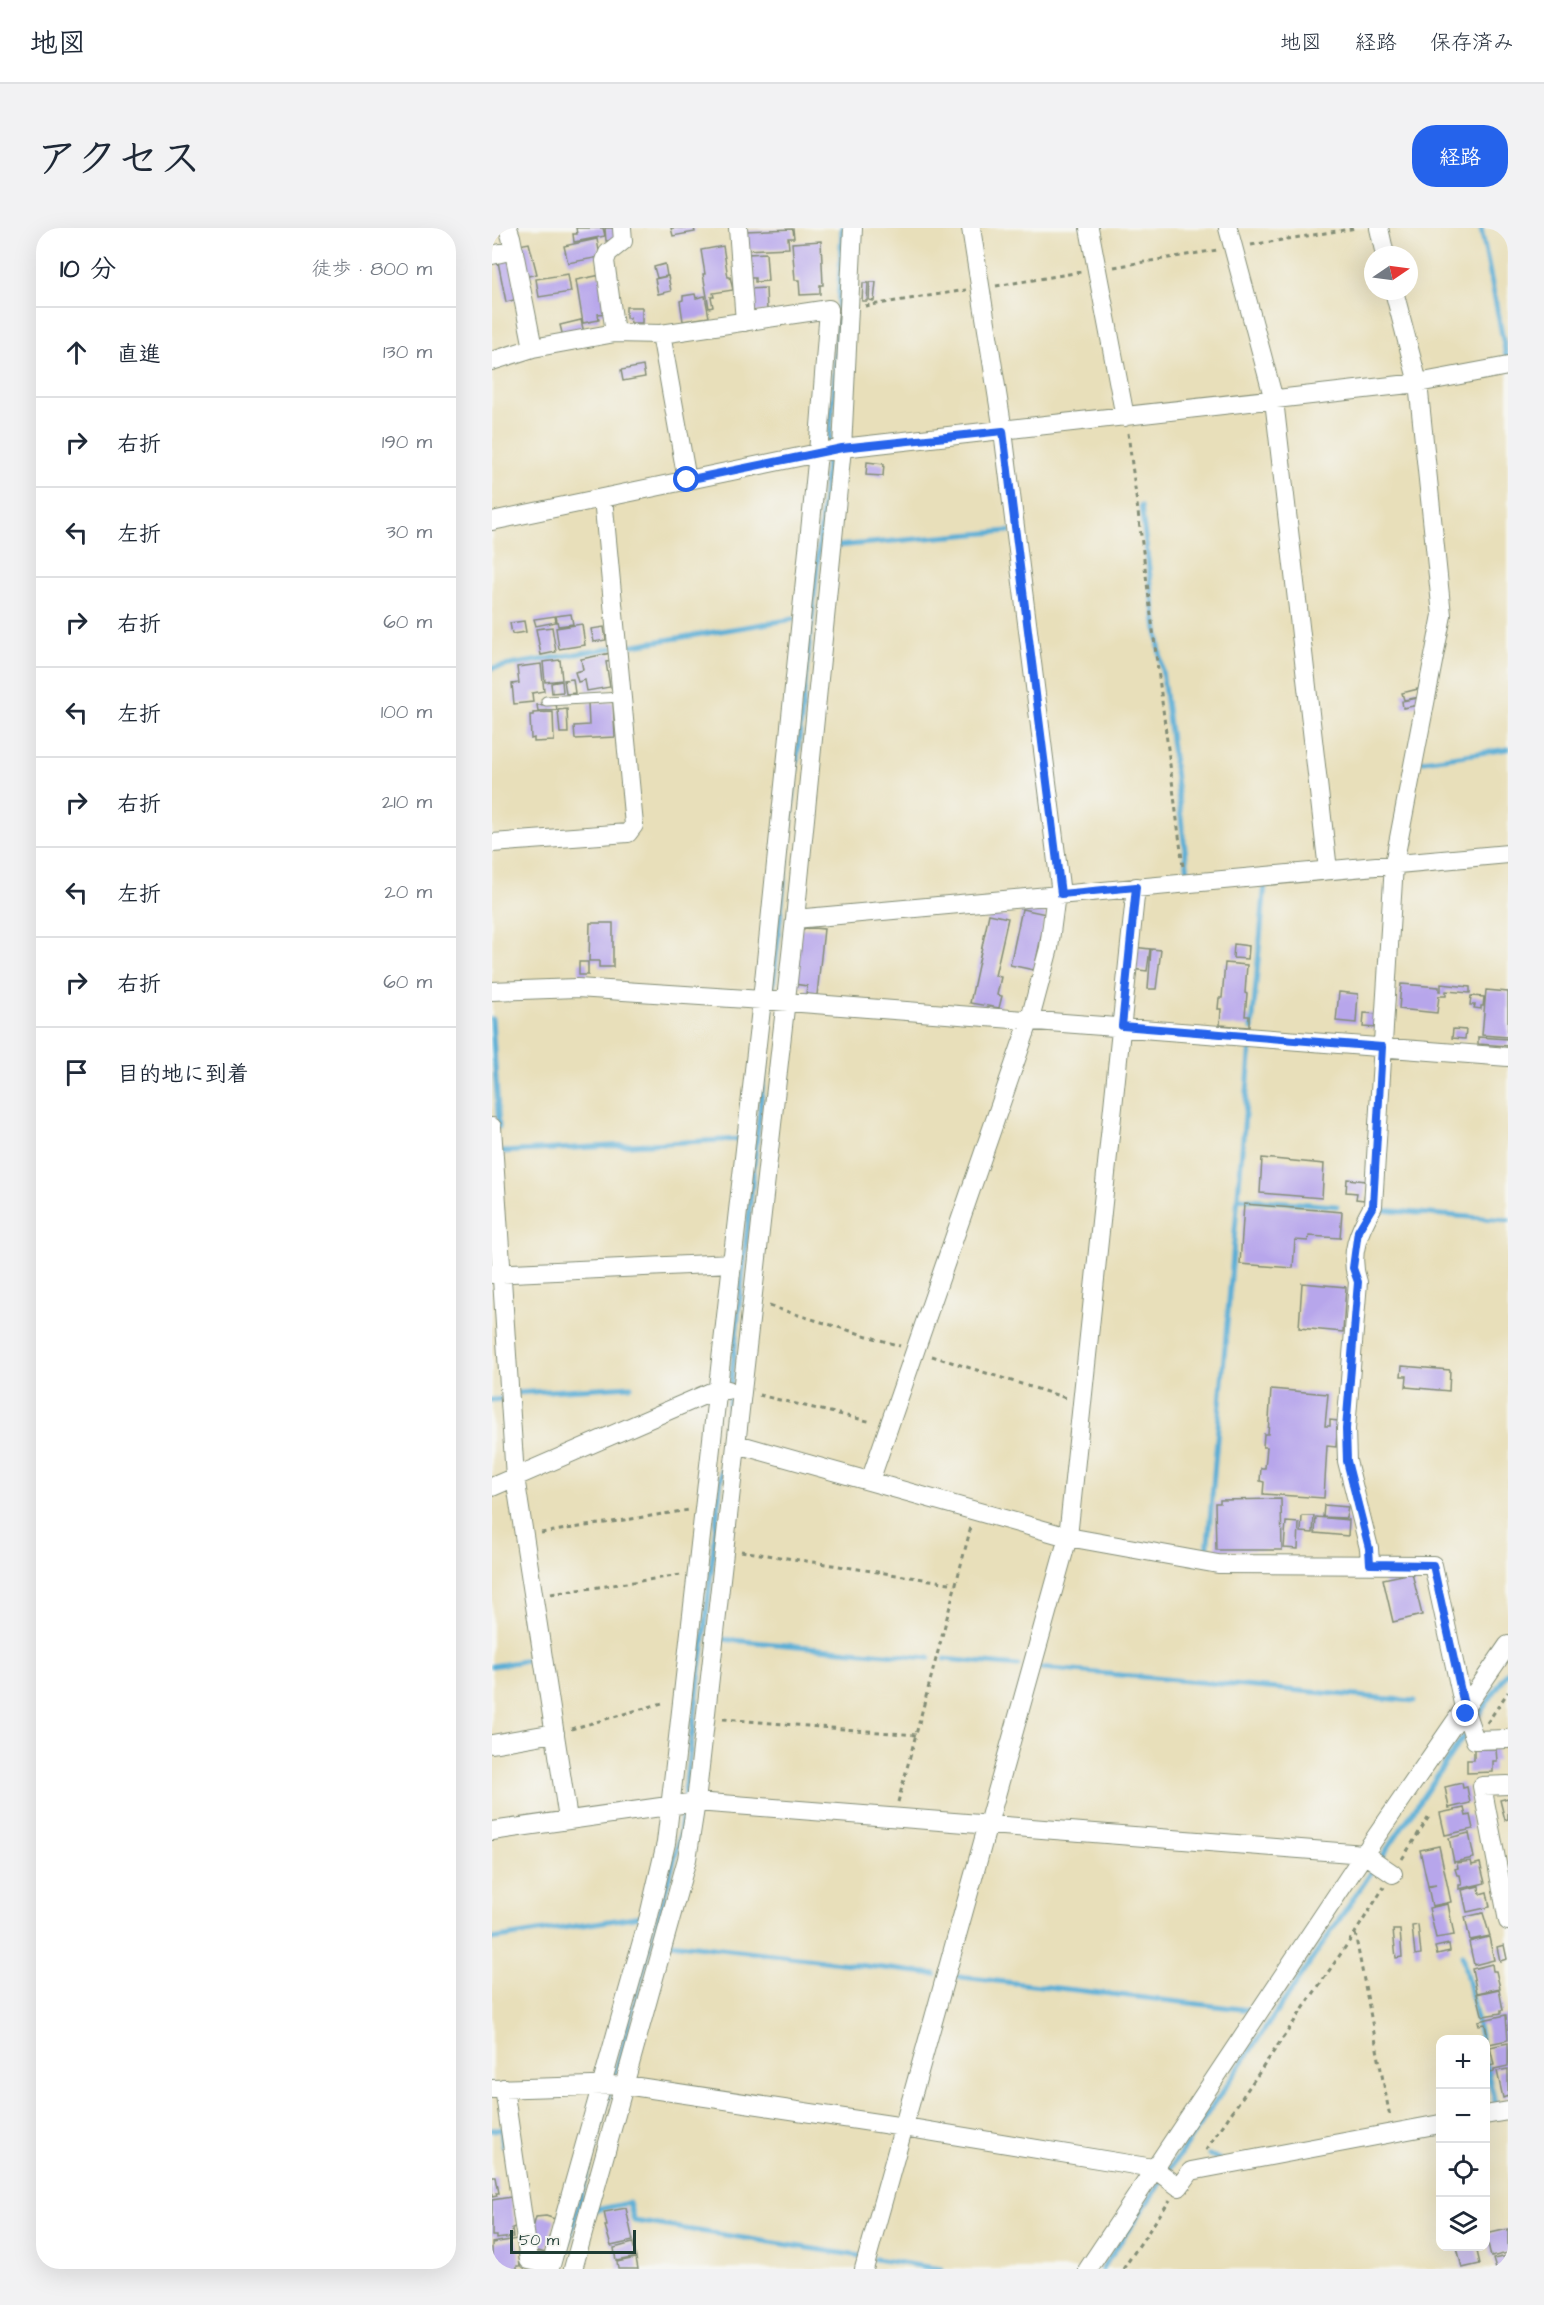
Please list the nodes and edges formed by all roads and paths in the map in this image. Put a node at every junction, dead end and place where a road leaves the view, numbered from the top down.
1 (507, 228) edge
2 (622, 228) edge
3 (738, 228) edge
4 (853, 228) edge
5 (971, 228) edge
6 (1089, 228) edge
7 (1228, 228) edge
8 (1378, 228) edge
9 (1383, 246) edge
10 (514, 250) junction
11 (492, 255) edge
12 (1396, 300) edge
13 (746, 322) junction
14 (615, 333) junction
15 (661, 334) junction
16 (533, 348) junction
17 (492, 361) edge
18 (1508, 366) edge
19 (1418, 384) junction
20 (1274, 400) junction
21 (1125, 417) junction
22 (1003, 431) junction
23 (829, 451) junction
24 (687, 480) junction
25 (603, 498) junction
26 (492, 521) edge
27 (622, 697) junction
28 (546, 701) dead end
29 (492, 843) edge
30 (1508, 854) edge
31 (1394, 864) junction
32 (1328, 870) junction
33 (1185, 883) junction
34 (1136, 887) junction
35 (1059, 894) junction
36 (795, 920) junction
37 (492, 991) edge
38 (774, 1001) junction
39 (1030, 1019) junction
40 (1122, 1026) junction
41 (1382, 1047) junction
42 (1508, 1057) edge
43 (492, 1127) edge
44 (732, 1263) junction
45 (497, 1274) edge
46 (733, 1391) junction
47 (889, 1426) junction
48 (737, 1444) junction
49 (515, 1478) junction
50 (870, 1481) junction
51 (492, 1487) edge
52 (705, 1507) junction
53 (976, 1511) junction
54 (524, 1535) junction
55 (1068, 1537) junction
56 (725, 1548) junction
57 (1370, 1564) junction
58 (697, 1572) junction
59 (956, 1584) junction
60 (534, 1597) junction
61 (1508, 1645) edge
62 (1508, 1692) edge
63 (683, 1698) junction
64 (1465, 1711) junction
65 (705, 1718) junction
66 (555, 1733) junction
67 (916, 1735) junction
68 (1508, 1739) edge
69 (1475, 1740) junction
70 (492, 1744) edge
71 (1508, 1785) edge
72 (683, 1803) junction
73 (1430, 1815) dead end
74 (893, 1817) junction
75 (568, 1820) junction
76 (988, 1825) junction
77 (492, 1831) edge
78 (1367, 1856) junction
79 (1391, 1872) junction
80 (1508, 1921) edge
81 (1355, 1933) junction
82 (612, 2085) junction
83 (498, 2089) edge
84 (1508, 2113) edge
85 (1490, 2115) edge
86 (1436, 2125) edge
87 (904, 2127) junction
88 (1393, 2133) junction
89 (1156, 2170) junction
90 (1191, 2171) junction
91 (1178, 2185) junction
92 (573, 2269) edge
93 (864, 2269) edge
94 (1088, 2269) edge
95 (1123, 2269) edge

1 - 10 street
2 - 14 street
3 - 13 street
4 - 23 street
5 - 22 street
6 - 21 street
7 - 20 street
8 - 9 street
10 - 11 street
10 - 16 street
12 - 19 street
13 - 15 street
13 - 23 street
14 - 15 street
14 - 16 street
15 - 24 street
16 - 17 street
18 - 19 street
19 - 20 street
19 - 31 street
20 - 21 street
20 - 32 street
21 - 22 street
21 - 33 path
22 - 23 street
22 - 35 street
23 - 24 street
23 - 36 street
23 - 38 street
24 - 25 street
25 - 26 street
25 - 27 street
27 - 28 lane
27 - 29 street
30 - 31 street
31 - 32 street
31 - 41 street
32 - 33 street
33 - 34 street
34 - 35 street
34 - 40 street
35 - 36 street
35 - 39 street
36 - 38 street
37 - 38 street
38 - 39 street
38 - 44 street
38 - 46 street
39 - 40 street
39 - 47 street
40 - 41 street
40 - 55 street
41 - 42 street
41 - 57 street
43 - 45 street
44 - 45 street
44 - 46 street
45 - 49 street
46 - 47 path
46 - 48 street
46 - 49 street
46 - 52 street
47 - 50 street
48 - 50 street
48 - 56 street
49 - 51 street
49 - 54 street
50 - 53 street
52 - 54 path
52 - 58 street
53 - 55 street
53 - 59 path
54 - 60 street
55 - 57 street
55 - 76 street
56 - 59 path
56 - 65 street
57 - 64 street
58 - 60 path
58 - 63 street
59 - 67 path
60 - 66 street
61 - 64 street
62 - 69 path
63 - 66 path
63 - 72 street
64 - 69 street
64 - 78 street
65 - 67 path
65 - 72 street
66 - 70 street
66 - 75 street
67 - 74 path
68 - 69 street
71 - 80 street
72 - 74 street
72 - 75 street
72 - 82 street
72 - 82 street
73 - 79 path
74 - 76 street
75 - 77 street
76 - 78 street
76 - 87 street
78 - 79 street
78 - 89 street
79 - 81 path
81 - 88 path
81 - 90 path
82 - 83 street
82 - 83 street
82 - 87 street
82 - 92 street
84 - 85 street
86 - 88 street
87 - 89 street
87 - 93 street
88 - 90 street
89 - 91 street
89 - 94 street
90 - 91 street
91 - 95 path

